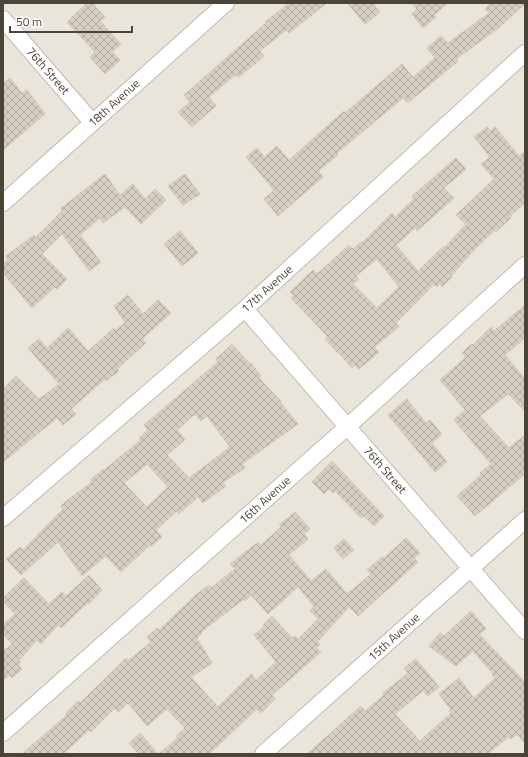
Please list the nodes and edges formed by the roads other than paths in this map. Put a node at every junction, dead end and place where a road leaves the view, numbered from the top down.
1 (226, 3) edge
2 (3, 19) edge
3 (525, 54) edge
4 (92, 122) junction
5 (3, 203) edge
6 (525, 265) edge
7 (245, 309) junction
8 (348, 427) junction
9 (3, 518) edge
10 (525, 520) edge
11 (471, 568) junction
12 (525, 631) edge
13 (3, 733) edge
14 (263, 754) edge

1 - 4 street, 18th Avenue
2 - 4 street, 76th Street
3 - 7 street, 17th Avenue
4 - 5 street, 18th Avenue
6 - 8 street, 16th Avenue
7 - 8 street, 76th Street
7 - 9 street, 17th Avenue
8 - 11 street, 76th Street
8 - 13 street, 16th Avenue
10 - 11 street, 15th Avenue
11 - 12 street, 76th Street
11 - 14 street, 15th Avenue

